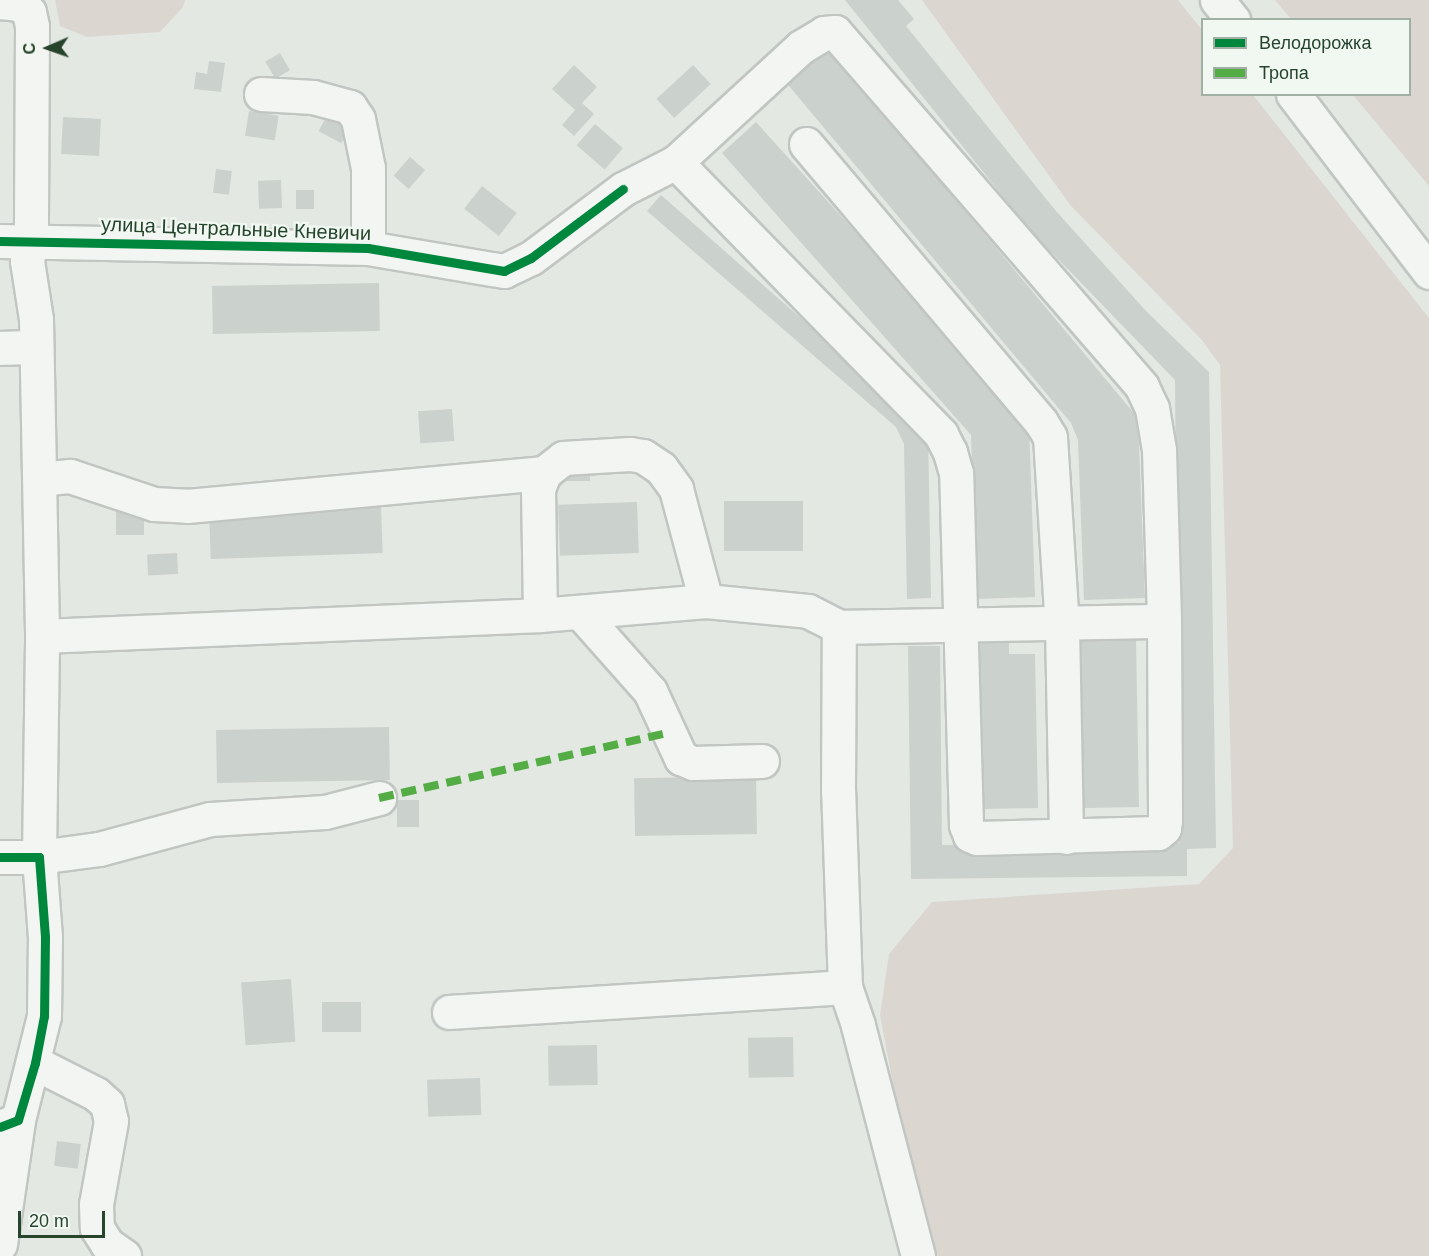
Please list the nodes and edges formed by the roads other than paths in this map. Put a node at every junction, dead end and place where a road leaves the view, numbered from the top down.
1 (1217, 0) edge
2 (0, 2) edge
3 (1231, 18) edge
4 (261, 94) dead end
5 (1295, 96) edge
6 (806, 144) dead end
7 (676, 162) junction
8 (16, 242) edge
9 (368, 248) junction
10 (1429, 272) edge
11 (36, 347) junction
12 (0, 348) edge
13 (544, 473) junction
14 (40, 479) junction
15 (706, 601) junction
16 (580, 612) junction
17 (540, 615) junction
18 (1164, 621) junction
19 (1062, 626) junction
20 (839, 627) junction
21 (961, 627) junction
22 (42, 636) junction
23 (762, 761) dead end
24 (379, 798) dead end
25 (1066, 837) junction
26 (0, 857) edge
27 (39, 857) junction
28 (844, 987) junction
29 (449, 1012) dead end
30 (35, 1064) junction
31 (9, 1123) edge
32 (0, 1244) edge
33 (124, 1256) edge
34 (918, 1256) edge

1 - 3 street
2 - 8 street
4 - 9 street
5 - 10 street
6 - 19 street
7 - 9 street, улица Центральные Кневичи
7 - 18 street, улица Центральные Кневичи
7 - 21 street
8 - 9 street, улица Центральные Кневичи
8 - 11 street
11 - 12 street
11 - 14 street
13 - 14 street
13 - 15 street
13 - 17 street
14 - 22 street
15 - 16 street
15 - 20 street
16 - 17 street
16 - 23 street
17 - 22 street
18 - 19 street
18 - 25 street
19 - 21 street
19 - 25 street
20 - 21 street
20 - 28 street
21 - 25 street
22 - 27 street
24 - 27 street
26 - 27 street
27 - 30 street
28 - 29 street
28 - 34 street
30 - 31 street
30 - 33 street
31 - 32 street

